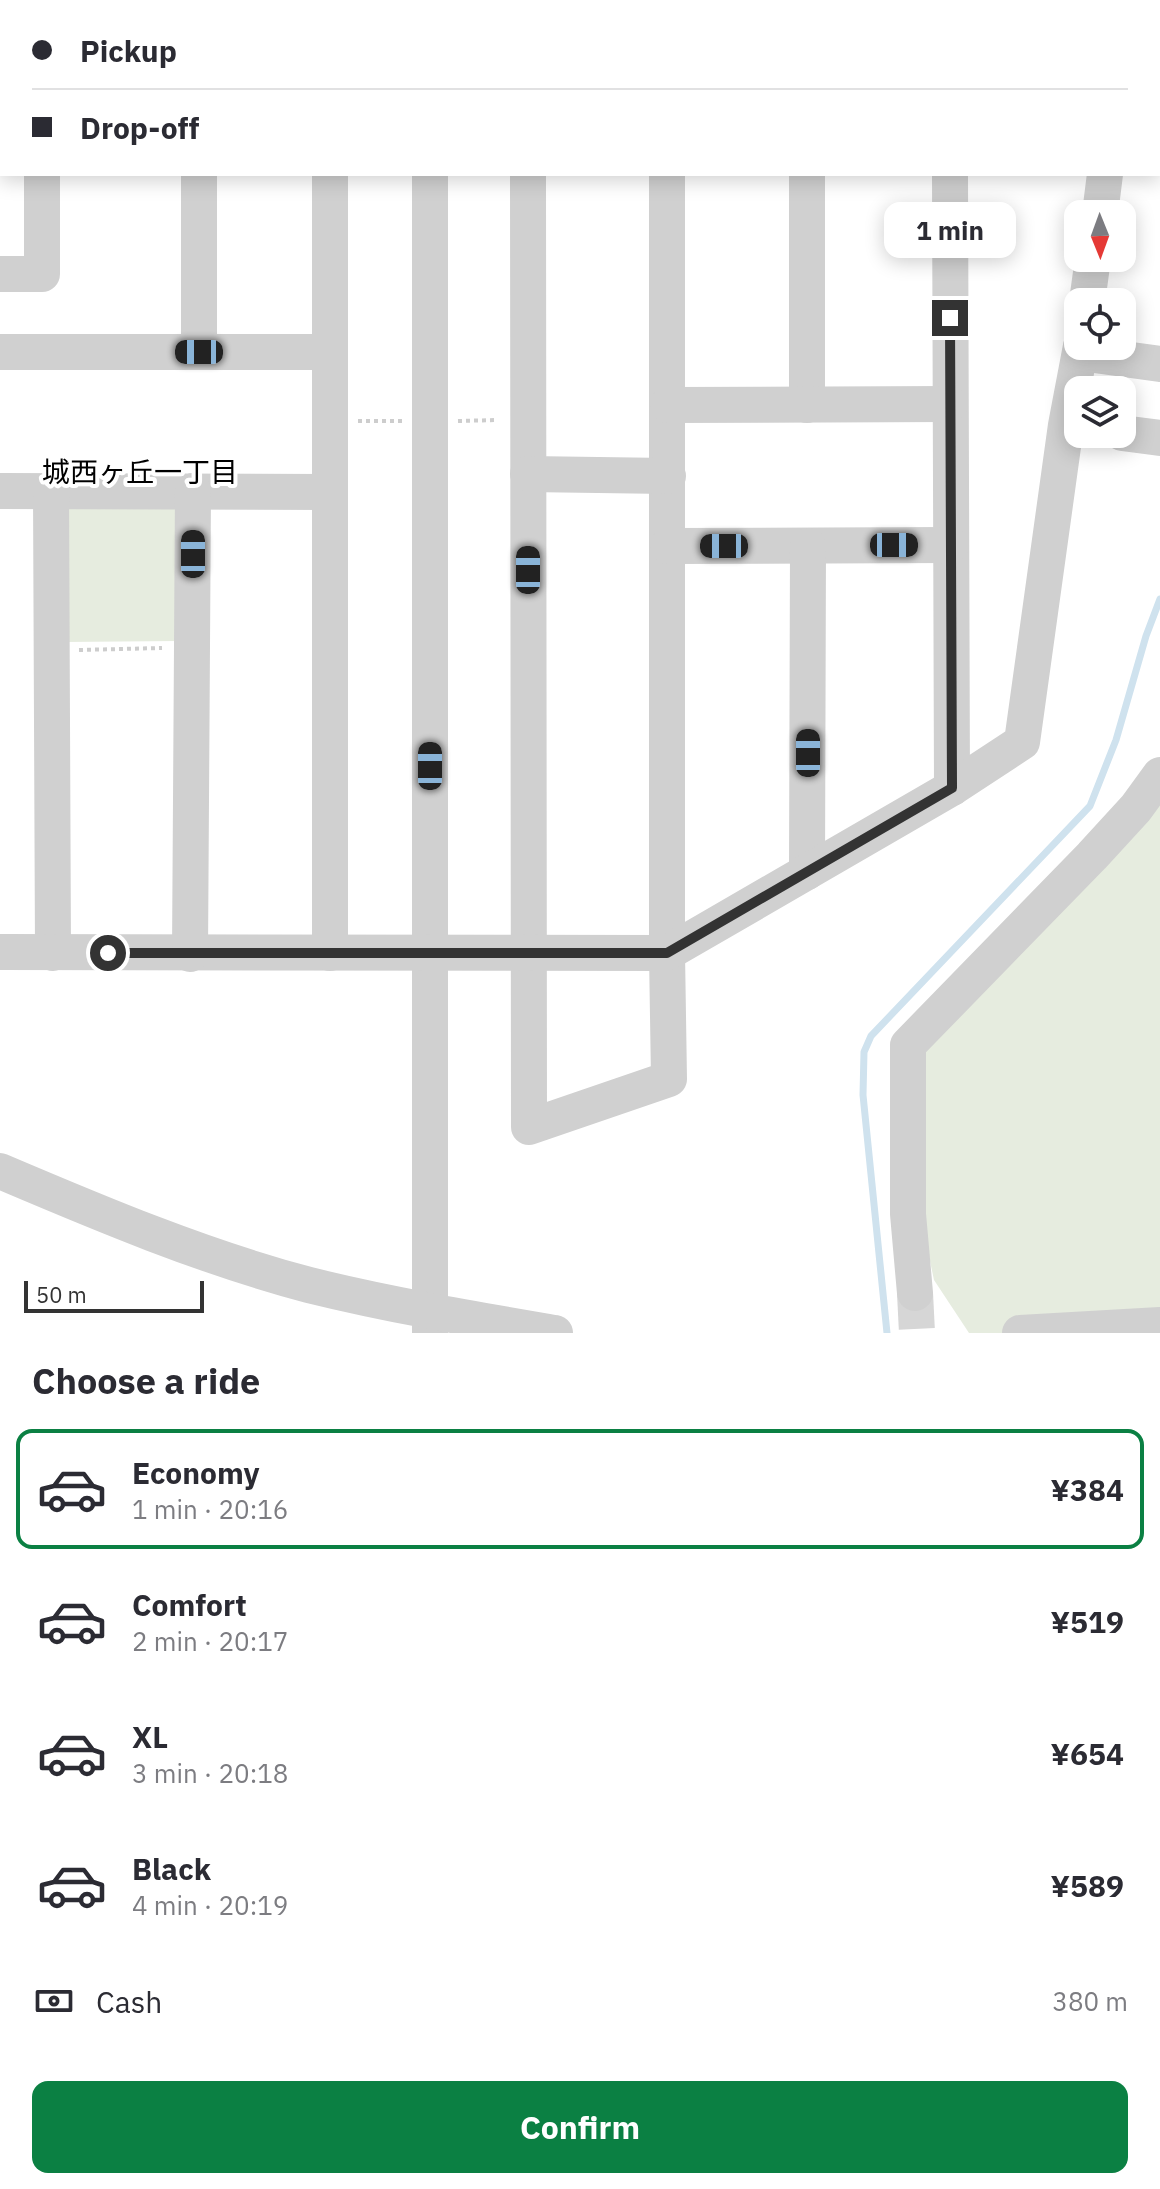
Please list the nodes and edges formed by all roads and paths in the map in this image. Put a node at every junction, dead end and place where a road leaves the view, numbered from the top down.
1 (42, 176) edge
2 (199, 176) edge
3 (330, 176) edge
4 (430, 176) edge
5 (528, 176) edge
6 (667, 176) edge
7 (807, 176) edge
8 (950, 176) edge
9 (1105, 176) edge
10 (1102, 200) edge
11 (0, 274) edge
12 (0, 352) edge
13 (199, 352) junction
14 (330, 352) junction
15 (1136, 360) edge
16 (1160, 364) edge
17 (950, 404) junction
18 (668, 405) junction
19 (807, 405) junction
20 (1136, 435) edge
21 (1160, 438) edge
22 (1069, 448) edge
23 (528, 474) junction
24 (668, 476) junction
25 (0, 491) edge
26 (51, 491) junction
27 (193, 491) junction
28 (330, 492) junction
29 (951, 545) junction
30 (668, 546) junction
31 (808, 546) junction
32 (192, 648) junction
33 (52, 651) junction
34 (1160, 775) edge
35 (952, 788) junction
36 (807, 872) junction
37 (0, 952) edge
38 (53, 953) junction
39 (330, 953) junction
40 (527, 953) junction
41 (667, 953) junction
42 (190, 954) junction
43 (429, 954) junction
44 (0, 1171) edge
45 (915, 1293) tunnel mouth
46 (431, 1322) edge
47 (1160, 1325) edge
48 (555, 1333) edge
49 (1020, 1333) edge

1 - 11 street
2 - 13 street
3 - 14 street
4 - 43 street
5 - 23 street
6 - 18 street
7 - 19 street
8 - 17 street
9 - 10 street
12 - 13 street
13 - 14 street
14 - 28 street
15 - 16 street
17 - 19 street
17 - 29 street
18 - 19 street
18 - 24 street
20 - 21 street
22 - 35 street
23 - 24 street
23 - 40 street
24 - 30 street
25 - 26 street
26 - 27 street
26 - 33 street
27 - 28 street
27 - 32 street
28 - 39 street
29 - 31 street
29 - 35 street
30 - 31 street
30 - 41 street
31 - 36 street
32 - 33 path
32 - 42 street
33 - 38 street
34 - 45 street
35 - 36 street
36 - 41 street
37 - 38 street
38 - 42 street
39 - 42 street
39 - 43 street
40 - 41 street
40 - 41 street
40 - 43 street
43 - 46 street
44 - 46 street
46 - 48 street
47 - 49 street

